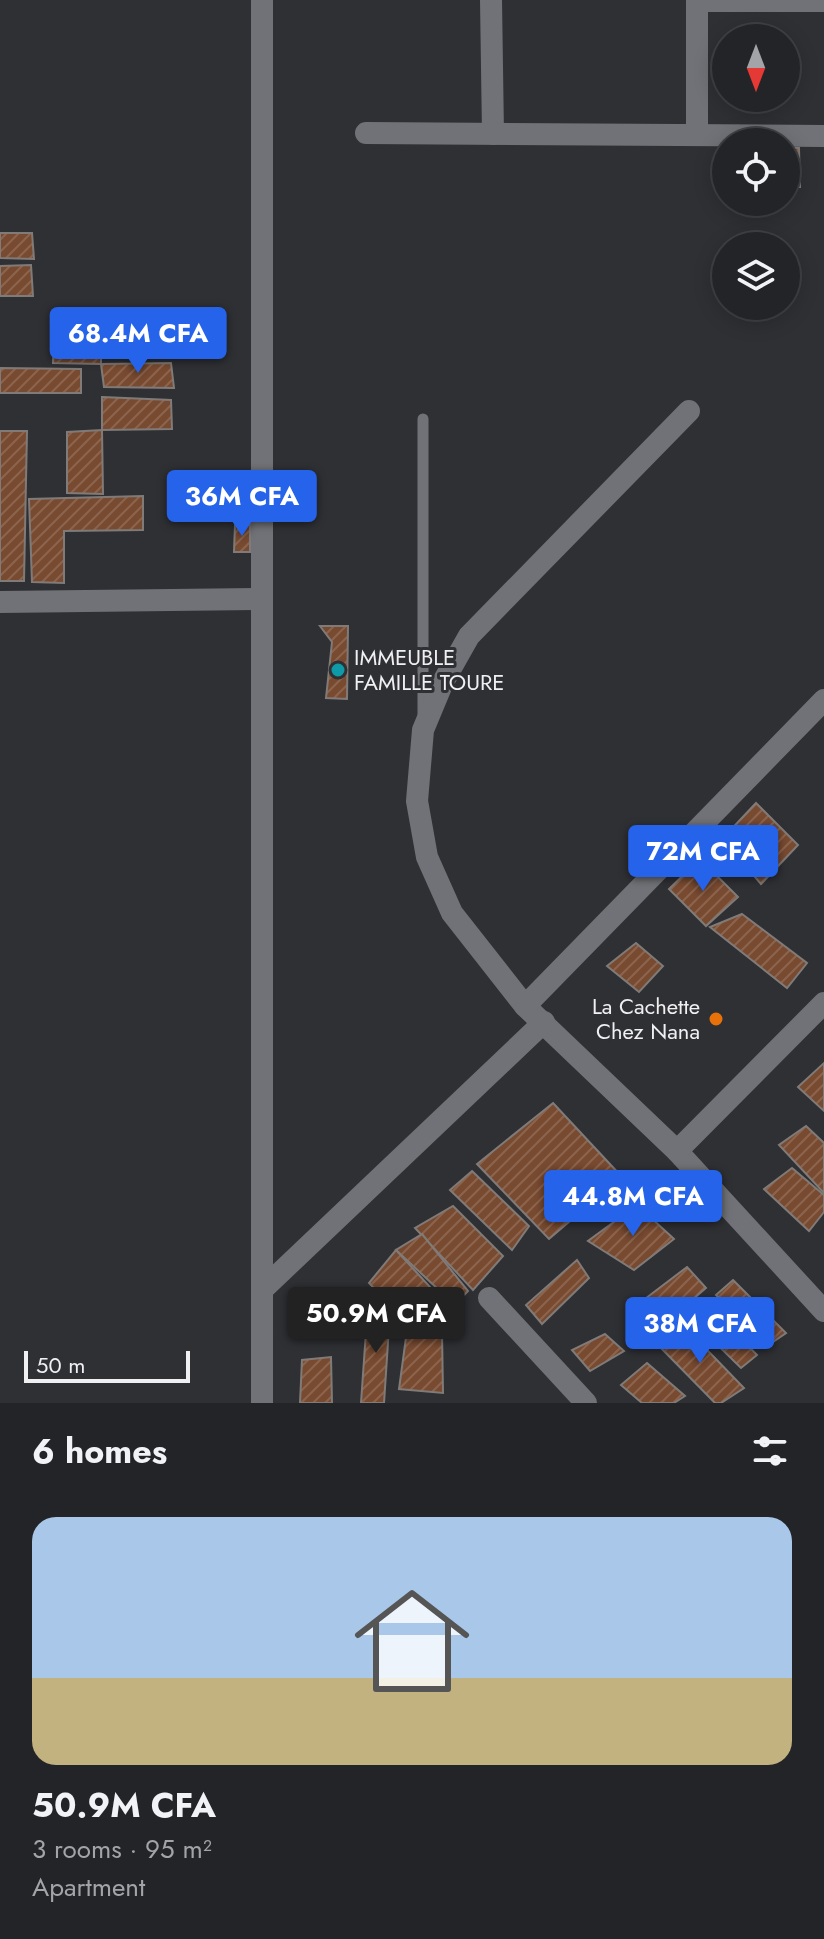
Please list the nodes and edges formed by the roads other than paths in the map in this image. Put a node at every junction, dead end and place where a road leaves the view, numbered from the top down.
1 (262, 0) edge
2 (491, 0) edge
3 (697, 0) edge
4 (824, 1) edge
5 (366, 133) dead end
6 (493, 134) junction
7 (697, 135) junction
8 (824, 136) edge
9 (689, 411) dead end
10 (423, 419) dead end
11 (260, 599) junction
12 (0, 602) edge
13 (824, 700) edge
14 (423, 730) junction
15 (824, 1003) edge
16 (525, 1006) junction
17 (544, 1022) junction
18 (677, 1151) junction
19 (263, 1289) junction
20 (489, 1298) dead end
21 (824, 1311) edge
22 (262, 1403) edge
23 (586, 1403) edge

1 - 11 street
2 - 6 street
3 - 4 street
3 - 7 street
5 - 6 street
6 - 7 street
7 - 8 street
9 - 14 street
10 - 14 lane
11 - 12 street
11 - 19 street
13 - 16 street
14 - 16 street
15 - 18 street
16 - 17 street
17 - 18 street
17 - 19 street
18 - 21 street
19 - 22 street
20 - 23 street

